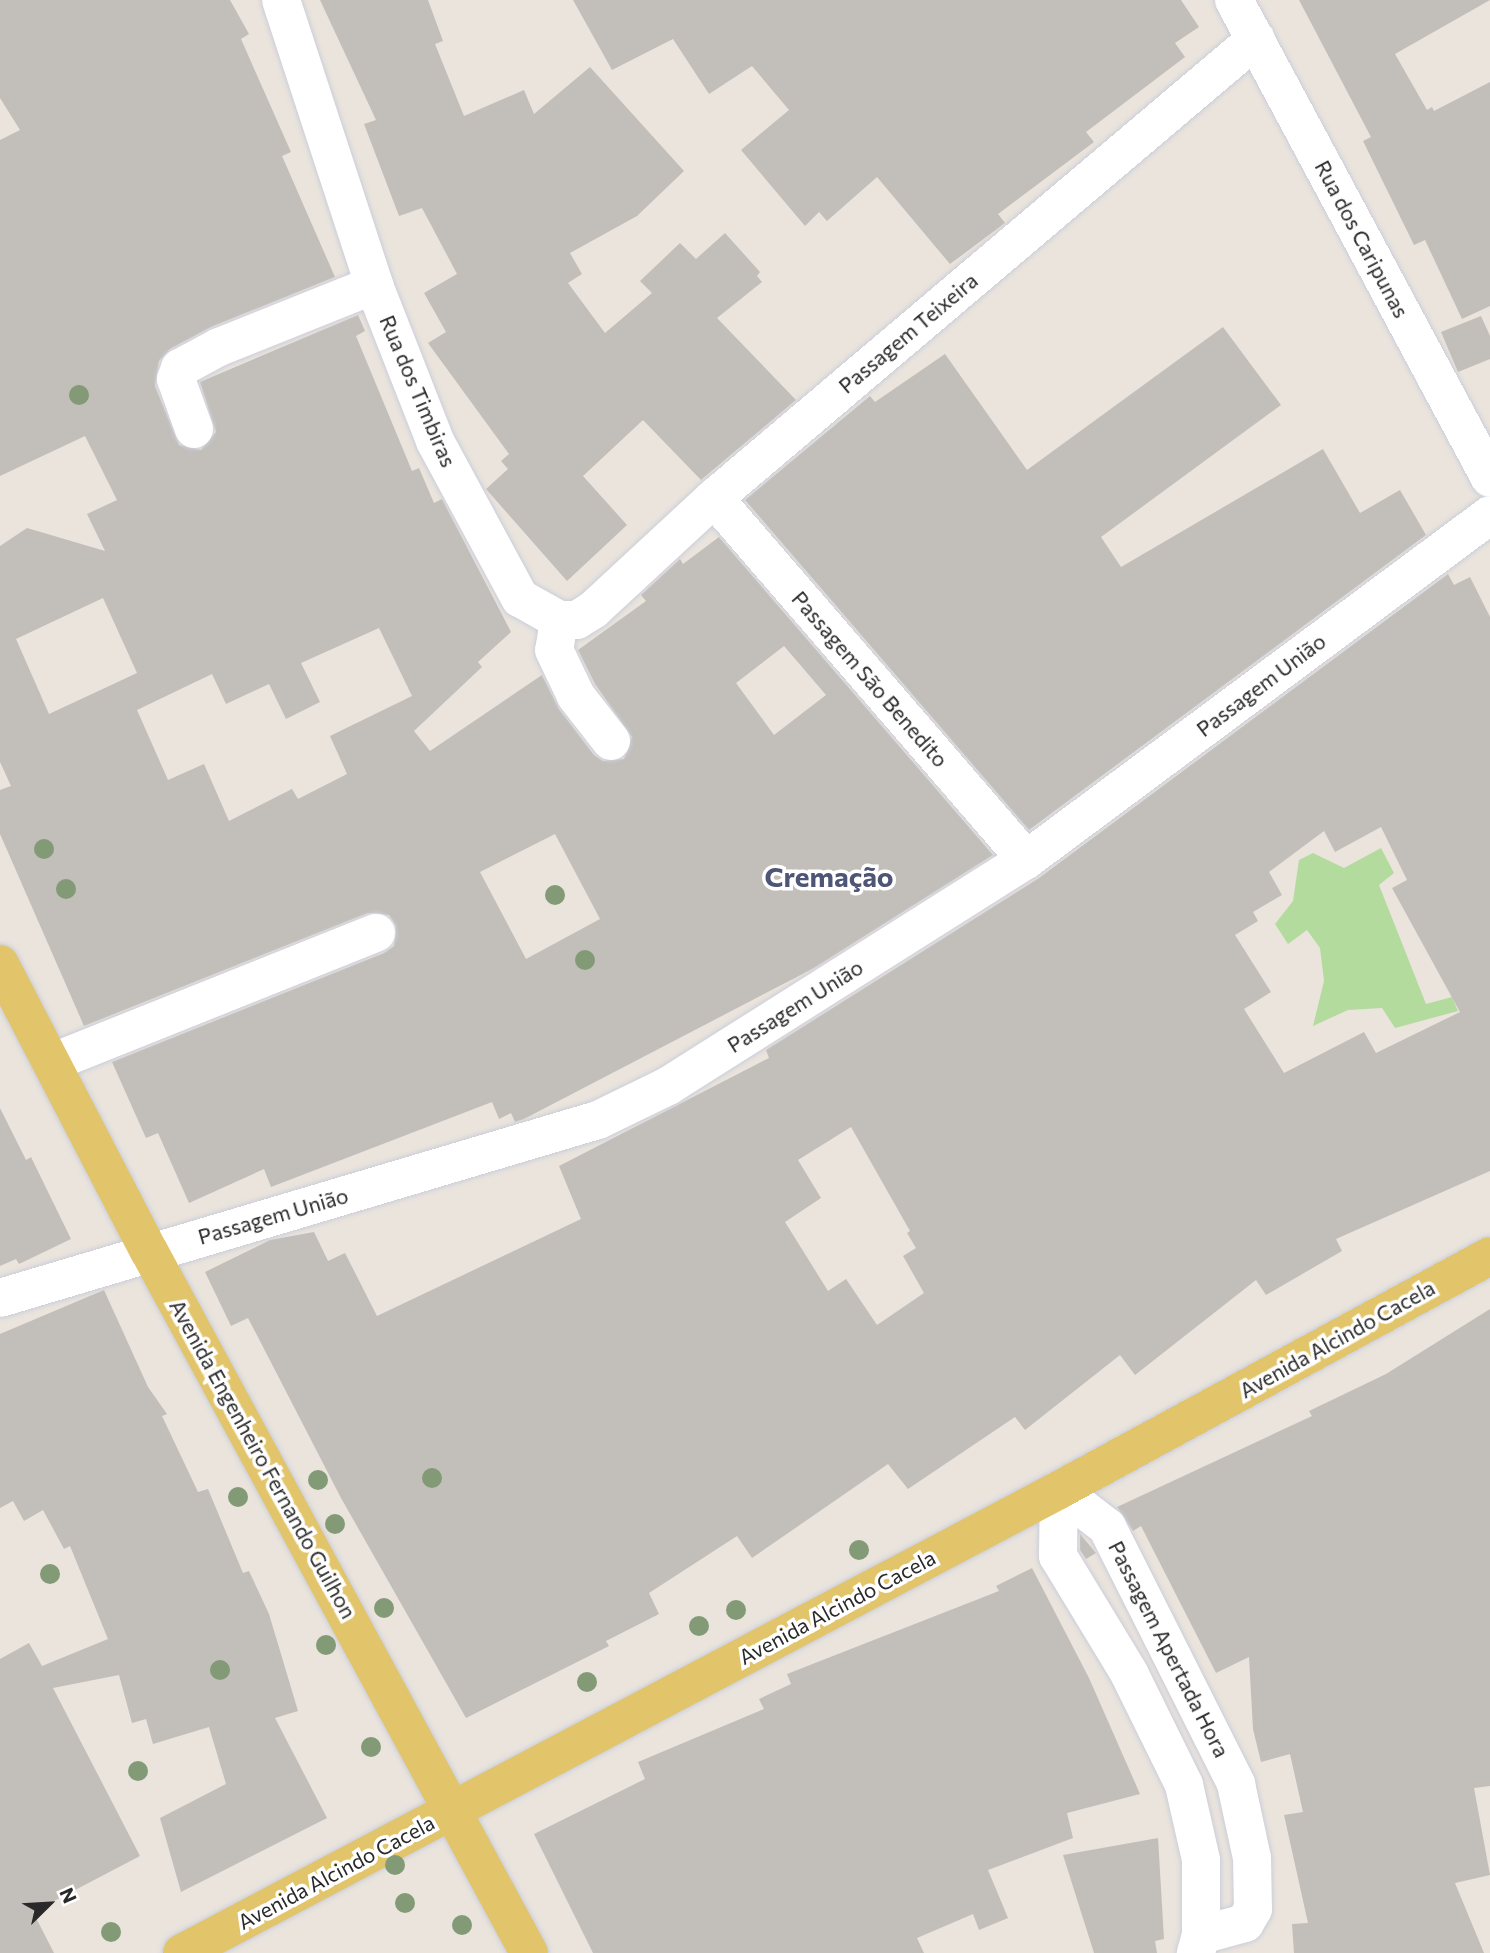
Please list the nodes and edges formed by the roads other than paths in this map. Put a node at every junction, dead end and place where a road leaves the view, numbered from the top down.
1 (281, 0) edge
2 (1234, 0) edge
3 (1256, 39) junction
4 (374, 285) junction
5 (194, 429) dead end
6 (1490, 478) edge
7 (714, 498) junction
8 (1490, 515) edge
9 (559, 620) junction
10 (611, 741) dead end
11 (1026, 860) junction
12 (376, 933) dead end
13 (0, 964) edge
14 (53, 1062) junction
15 (149, 1251) junction
16 (1490, 1256) edge
17 (0, 1298) edge
18 (1059, 1490) junction
19 (454, 1809) junction
20 (1199, 1944) edge
21 (182, 1953) edge
22 (529, 1953) edge

1 - 4 street, Rua dos Timbiras
2 - 3 street, Rua dos Caripunas
3 - 6 street, Rua dos Caripunas
3 - 7 street, Passagem Teixeira
4 - 5 street
4 - 9 street, Rua dos Timbiras
7 - 9 street, Passagem Teixeira
7 - 11 street, Passagem São Benedito
8 - 11 street, Passagem União
9 - 10 street
11 - 15 street, Passagem União
12 - 14 street
13 - 14 main road, Avenida Engenheiro Fernando Guilhon
14 - 15 main road, Avenida Engenheiro Fernando Guilhon
15 - 17 street, Passagem União
15 - 19 main road, Avenida Engenheiro Fernando Guilhon
16 - 18 main road, Avenida Alcindo Cacela
18 - 19 main road, Avenida Alcindo Cacela
18 - 20 street, Passagem Apertada Hora
18 - 20 street, Passagem Apertada Hora
19 - 21 main road, Avenida Alcindo Cacela
19 - 22 main road, Avenida Engenheiro Fernando Guilhon

